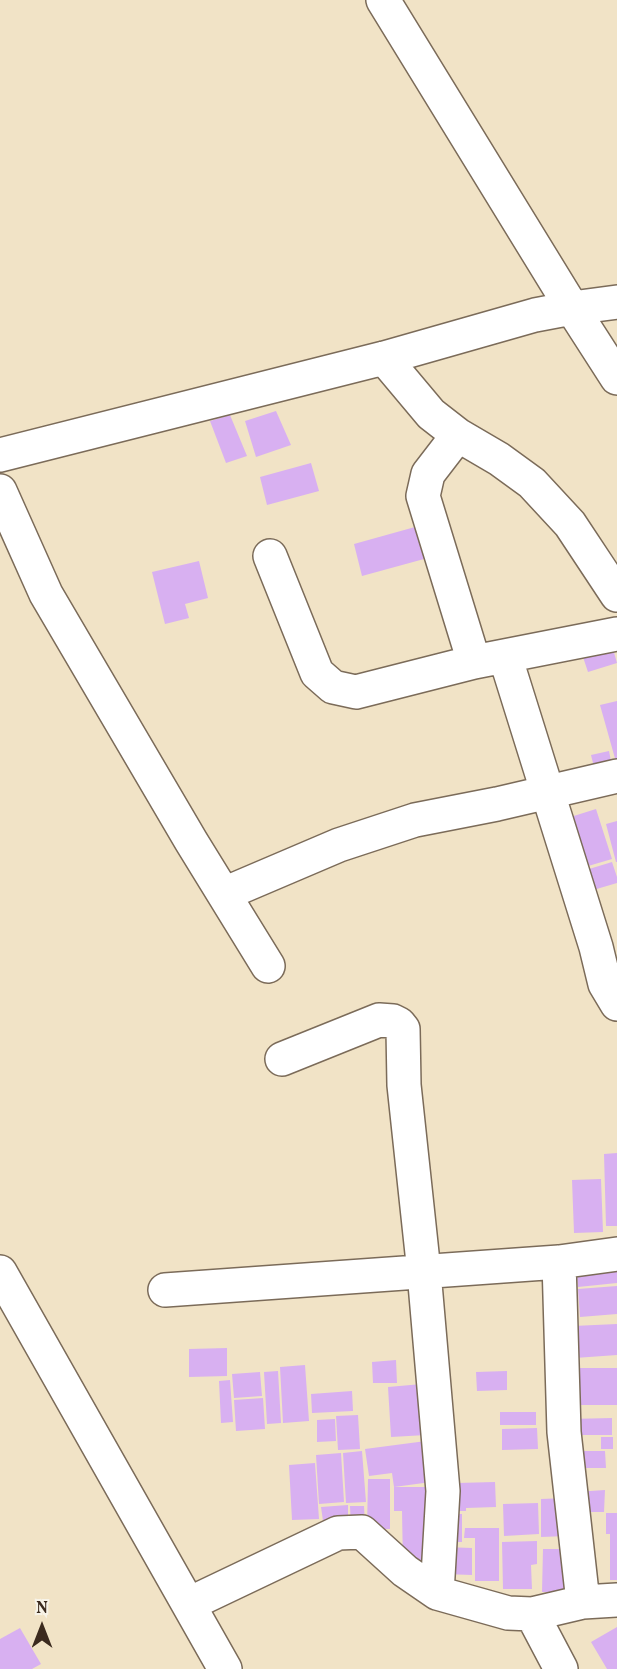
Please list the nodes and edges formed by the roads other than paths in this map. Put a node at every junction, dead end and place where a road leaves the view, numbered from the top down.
1 (383, 0) edge
2 (617, 302) edge
3 (572, 308) junction
4 (384, 358) junction
5 (617, 378) edge
6 (458, 435) junction
7 (0, 455) edge
8 (0, 491) edge
9 (270, 556) dead end
10 (617, 595) edge
11 (617, 634) edge
12 (489, 659) junction
13 (617, 776) edge
14 (547, 792) junction
15 (224, 894) junction
16 (268, 966) dead end
17 (617, 1004) edge
18 (282, 1059) dead end
19 (617, 1254) edge
20 (559, 1262) junction
21 (0, 1272) edge
22 (424, 1272) junction
23 (165, 1290) dead end
24 (437, 1593) junction
25 (617, 1600) edge
26 (583, 1602) junction
27 (189, 1604) junction
28 (532, 1614) junction
29 (225, 1669) edge
30 (561, 1669) edge

1 - 3 street
2 - 3 street
3 - 4 street
3 - 5 street
4 - 6 street
4 - 7 street
6 - 10 street
6 - 12 street
8 - 15 street
9 - 12 street
11 - 12 street
12 - 14 street
13 - 14 street
14 - 15 street
14 - 17 street
15 - 16 street
18 - 22 street
19 - 20 street
20 - 22 street
20 - 26 street
21 - 27 street
22 - 23 street
22 - 24 street
24 - 27 street
24 - 28 street
25 - 26 street
26 - 28 street
27 - 29 street
28 - 30 street

